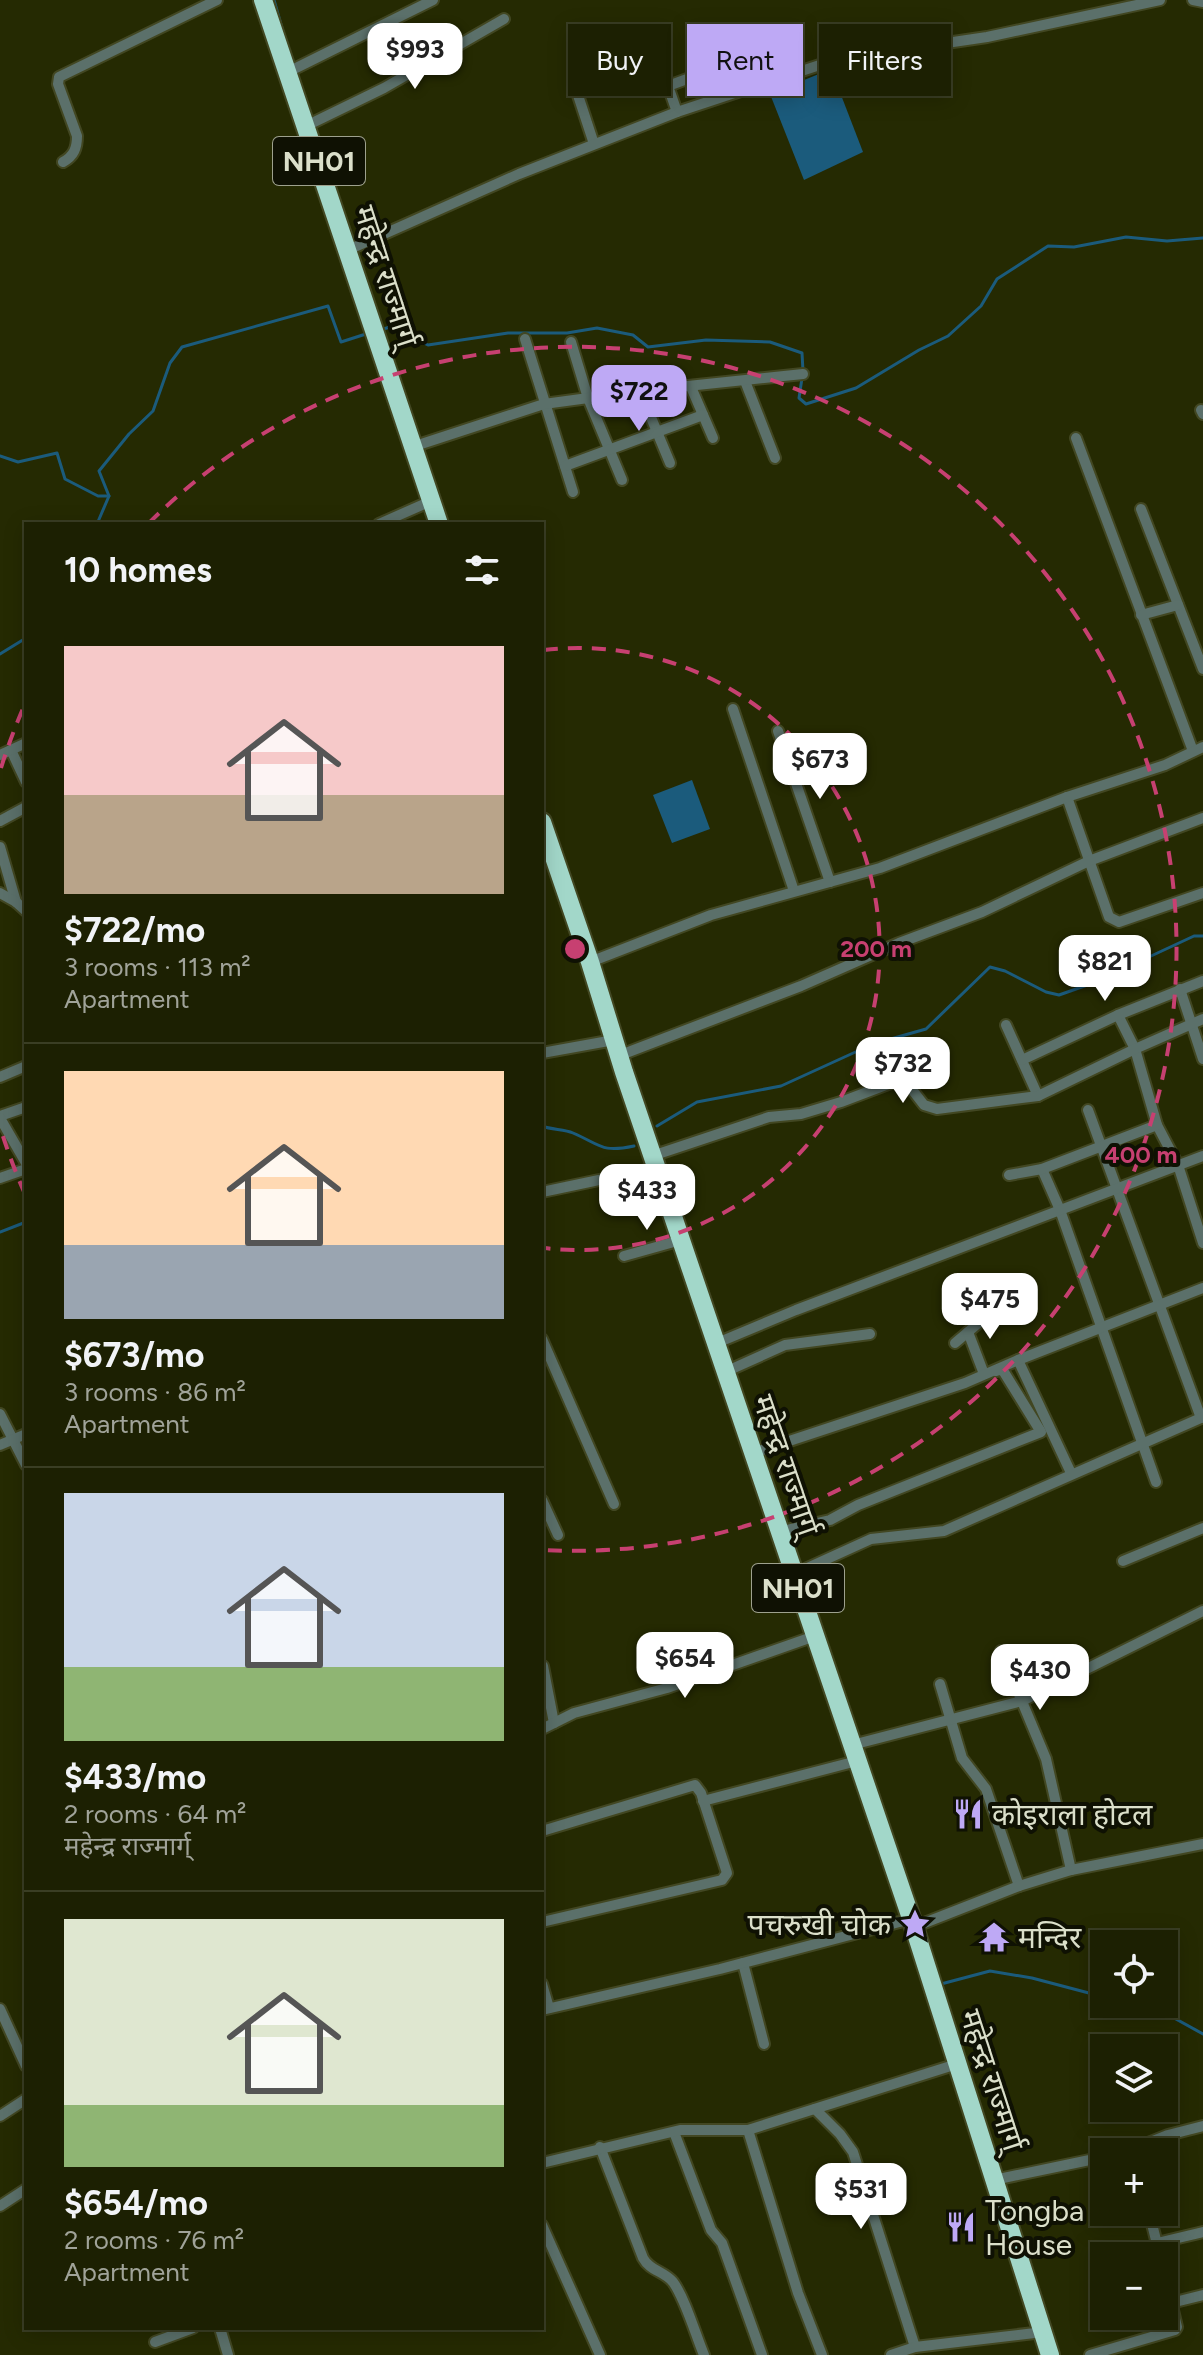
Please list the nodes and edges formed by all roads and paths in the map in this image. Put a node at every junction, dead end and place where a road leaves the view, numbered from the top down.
1 (217, 0) edge
2 (263, 0) edge
3 (433, 0) edge
4 (1160, 0) edge
5 (1193, 0) edge
6 (1203, 2) edge
7 (504, 19) dead end
8 (288, 72) junction
9 (687, 79) edge
10 (578, 96) edge
11 (677, 112) junction
12 (306, 126) junction
13 (594, 144) junction
14 (63, 162) dead end
15 (348, 250) junction
16 (525, 339) dead end
17 (571, 342) dead end
18 (803, 374) dead end
19 (745, 381) junction
20 (691, 387) junction
21 (640, 391) junction
22 (588, 398) junction
23 (544, 404) junction
24 (703, 415) junction
25 (657, 432) junction
26 (713, 438) dead end
27 (1076, 438) dead end
28 (412, 447) junction
29 (609, 449) junction
30 (775, 458) dead end
31 (670, 463) dead end
32 (565, 466) junction
33 (622, 480) dead end
34 (573, 492) dead end
35 (431, 501) junction
36 (1141, 509) dead end
37 (384, 522) edge
38 (438, 522) edge
39 (1178, 605) junction
40 (1141, 615) junction
41 (1203, 669) edge
42 (733, 709) dead end
43 (778, 731) dead end
44 (24, 744) edge
45 (1198, 749) edge
46 (11, 750) junction
47 (0, 755) edge
48 (24, 778) edge
49 (1067, 797) junction
50 (24, 808) edge
51 (1203, 818) edge
52 (0, 821) edge
53 (544, 828) edge
54 (0, 847) edge
55 (1089, 861) junction
56 (830, 882) junction
57 (794, 891) junction
58 (0, 893) edge
59 (1203, 893) edge
60 (16, 902) junction
61 (24, 909) edge
62 (590, 962) junction
63 (1203, 981) edge
64 (1180, 989) junction
65 (1118, 1015) junction
66 (1198, 1022) edge
67 (1006, 1025) dead end
68 (616, 1048) junction
69 (1135, 1049) junction
70 (544, 1053) edge
71 (1203, 1059) edge
72 (1022, 1060) junction
73 (24, 1067) edge
74 (0, 1077) edge
75 (1038, 1096) junction
76 (24, 1108) edge
77 (1088, 1110) dead end
78 (0, 1117) edge
79 (1157, 1125) junction
80 (1101, 1145) junction
81 (1203, 1156) edge
82 (24, 1162) edge
83 (654, 1162) junction
84 (1178, 1165) junction
85 (24, 1167) edge
86 (1042, 1169) junction
87 (1009, 1175) dead end
88 (0, 1178) edge
89 (1118, 1187) junction
90 (544, 1191) edge
91 (1060, 1210) junction
92 (681, 1240) junction
93 (1203, 1243) edge
94 (624, 1256) dead end
95 (1203, 1288) edge
96 (1159, 1306) junction
97 (995, 1309) dead end
98 (1102, 1328) junction
99 (968, 1332) junction
100 (870, 1334) dead end
101 (717, 1343) junction
102 (955, 1343) dead end
103 (544, 1344) edge
104 (1018, 1360) junction
105 (725, 1372) junction
106 (984, 1374) junction
107 (965, 1383) junction
108 (0, 1414) edge
109 (1202, 1418) edge
110 (24, 1435) edge
111 (14, 1440) junction
112 (1142, 1442) junction
113 (0, 1445) edge
114 (753, 1453) junction
115 (24, 1461) edge
116 (1071, 1473) junction
117 (1156, 1482) dead end
118 (544, 1504) edge
119 (614, 1504) dead end
120 (1203, 1528) edge
121 (778, 1532) junction
122 (558, 1535) dead end
123 (1123, 1561) dead end
124 (794, 1574) junction
125 (1203, 1611) edge
126 (815, 1636) junction
127 (1001, 1651) dead end
128 (544, 1671) edge
129 (940, 1684) dead end
130 (1022, 1701) junction
131 (949, 1719) junction
132 (554, 1723) junction
133 (544, 1728) edge
134 (854, 1753) junction
135 (703, 1801) junction
136 (544, 1830) edge
137 (1203, 1844) edge
138 (1071, 1870) junction
139 (1019, 1886) junction
140 (544, 1922) edge
141 (912, 1923) junction
142 (743, 1963) junction
143 (0, 2009) edge
144 (545, 2009) edge
145 (764, 2044) dead end
146 (24, 2062) edge
147 (957, 2064) junction
148 (24, 2100) edge
149 (815, 2109) junction
150 (0, 2116) edge
151 (1203, 2126) edge
152 (748, 2130) junction
153 (674, 2132) junction
154 (1161, 2138) edge
155 (600, 2147) junction
156 (1090, 2160) edge
157 (544, 2162) edge
158 (994, 2180) junction
159 (24, 2190) edge
160 (0, 2206) edge
161 (544, 2229) edge
162 (1203, 2232) edge
163 (1161, 2242) edge
164 (1203, 2295) edge
165 (1178, 2301) edge
166 (188, 2330) edge
167 (221, 2330) edge
168 (1175, 2330) edge
169 (1043, 2332) junction
170 (155, 2342) dead end
171 (915, 2347) junction
172 (228, 2355) edge
173 (600, 2355) edge
174 (704, 2355) edge
175 (762, 2355) edge
176 (822, 2355) edge
177 (891, 2355) edge
178 (1050, 2355) edge
179 (1090, 2355) edge

1 - 14 street
2 - 8 highway, महेन्द्र राज्मार्ग् / NH01
3 - 8 street
4 - 11 street
5 - 6 street
7 - 12 street
8 - 12 highway, महेन्द्र राज्मार्ग् / NH01
9 - 11 street
10 - 13 street
11 - 13 street
12 - 15 highway, महेन्द्र राज्मार्ग् / NH01
13 - 15 street
15 - 28 highway, महेन्द्र राज्मार्ग् / NH01
16 - 23 street
17 - 22 street
18 - 19 street
19 - 20 street
19 - 30 street
20 - 21 street
20 - 24 street
21 - 22 street
21 - 25 street
22 - 23 street
22 - 29 street
23 - 28 street
23 - 32 street
24 - 25 street
24 - 26 street
25 - 29 street
25 - 31 street
27 - 40 street
28 - 35 highway, महेन्द्र राज्मार्ग् / NH01
29 - 32 street
29 - 33 street
32 - 34 street
35 - 37 street
35 - 38 highway, महेन्द्र राज्मार्ग् / NH01
36 - 39 street
39 - 40 street
39 - 41 street
40 - 45 street
42 - 57 street
43 - 56 street
44 - 46 street
45 - 49 street
46 - 47 street
46 - 48 street
49 - 55 street
49 - 56 street
50 - 52 street
51 - 55 street
53 - 62 highway, महेन्द्र राज्मार्ग् / NH01
54 - 60 street
55 - 59 street
55 - 68 street
56 - 57 street
57 - 62 street
58 - 60 street
60 - 61 street
62 - 68 highway, महेन्द्र राज्मार्ग् / NH01
63 - 64 street
64 - 65 street
64 - 66 street
65 - 69 street
65 - 72 street
66 - 69 street
66 - 71 street
67 - 72 street
68 - 70 street
68 - 83 highway, महेन्द्र राज्मार्ग् / NH01
69 - 75 street
69 - 79 street
72 - 75 street
73 - 74 street
75 - 83 street
76 - 78 street
77 - 80 street
78 - 82 street
79 - 80 street
79 - 84 street
80 - 86 street
80 - 89 street
81 - 84 street
83 - 90 street
83 - 92 highway, महेन्द्र राज्मार्ग् / NH01
84 - 89 street
84 - 93 street
85 - 88 street
86 - 87 street
86 - 91 street
89 - 91 street
89 - 96 street
91 - 98 street
91 - 101 street
92 - 94 street
92 - 101 highway, महेन्द्र राज्मार्ग् / NH01
95 - 96 street
96 - 98 street
96 - 109 street
97 - 99 street
98 - 104 street
98 - 112 street
99 - 102 street
99 - 106 street
100 - 105 street
101 - 105 highway, महेन्द्र राज्मार्ग् / NH01
103 - 119 street
104 - 106 street
104 - 116 street
105 - 114 highway, महेन्द्र राज्मार्ग् / NH01
106 - 107 street
107 - 114 street
107 - 121 street
108 - 111 street
109 - 112 street
110 - 111 street
111 - 113 street
111 - 115 street
112 - 116 street
112 - 117 street
114 - 121 highway, महेन्द्र राज्मार्ग् / NH01
116 - 124 street
118 - 122 street
120 - 123 street
121 - 124 highway, महेन्द्र राज्मार्ग् / NH01
124 - 126 highway, महेन्द्र राज्मार्ग् / NH01
125 - 130 street
126 - 132 street
126 - 134 highway, महेन्द्र राज्मार्ग् / NH01
127 - 130 street
128 - 132 street
129 - 131 street
130 - 131 street
130 - 138 street
131 - 134 street
131 - 139 street
132 - 133 street
134 - 135 street
134 - 141 highway, महेन्द्र राज्मार्ग् / NH01
135 - 136 street
135 - 140 street
137 - 138 street
138 - 139 street
139 - 141 street
141 - 142 street
141 - 147 highway, महेन्द्र राज्मार्ग् / NH01
142 - 144 street
142 - 145 street
143 - 146 street
147 - 149 street
147 - 158 highway, महेन्द्र राज्मार्ग् / NH01
148 - 150 street
149 - 152 street
149 - 171 street
151 - 154 street
152 - 153 street
152 - 176 street
153 - 155 street
153 - 175 street
155 - 157 street
155 - 174 street
156 - 158 street
158 - 169 highway, महेन्द्र राज्मार्ग् / NH01
159 - 160 street
161 - 173 street
162 - 163 street
164 - 165 street
166 - 170 street
167 - 172 street
168 - 179 street
169 - 171 street
169 - 178 highway, महेन्द्र राज्मार्ग् / NH01
171 - 177 street

